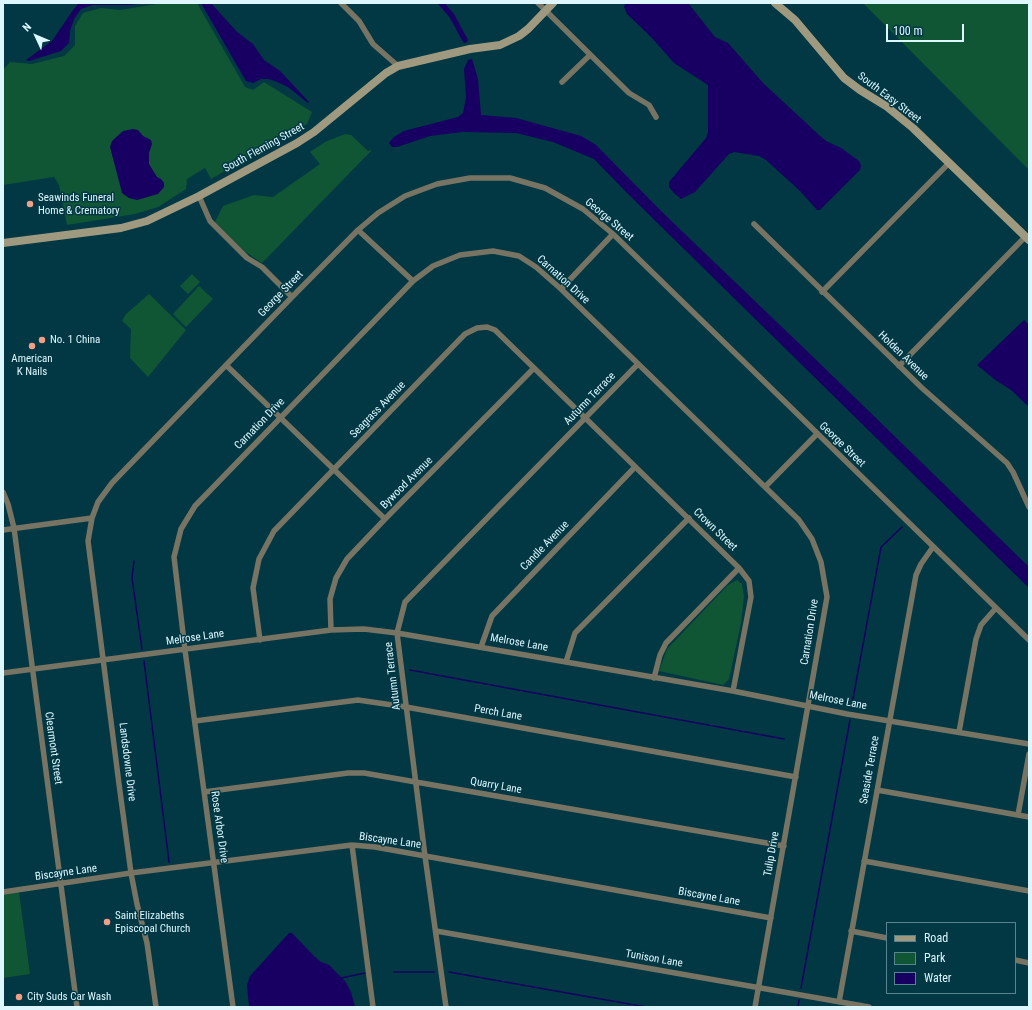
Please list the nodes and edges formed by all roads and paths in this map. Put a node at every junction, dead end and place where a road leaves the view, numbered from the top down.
1 (341, 3) edge
2 (538, 3) edge
3 (553, 3) edge
4 (775, 3) edge
5 (546, 11) junction
6 (590, 55) junction
7 (398, 66) junction
8 (562, 82) dead end
9 (656, 117) dead end
10 (949, 163) junction
11 (199, 196) junction
12 (754, 224) dead end
13 (358, 230) junction
14 (613, 234) junction
15 (1027, 238) edge
16 (3, 242) edge
17 (413, 281) junction
18 (560, 289) junction
19 (822, 292) junction
20 (292, 297) junction
21 (638, 364) junction
22 (226, 366) junction
23 (899, 366) junction
24 (534, 368) junction
25 (280, 418) junction
26 (585, 418) junction
27 (817, 434) junction
28 (635, 467) junction
29 (334, 470) junction
30 (765, 487) junction
31 (3, 492) edge
32 (1029, 507) edge
33 (92, 518) junction
34 (688, 518) junction
35 (385, 519) junction
36 (14, 528) junction
37 (3, 530) edge
38 (933, 547) junction
39 (739, 568) junction
40 (996, 608) junction
41 (331, 630) junction
42 (397, 633) junction
43 (260, 640) junction
44 (1029, 640) edge
45 (481, 647) junction
46 (185, 650) junction
47 (104, 660) junction
48 (566, 662) junction
49 (32, 670) junction
50 (3, 673) edge
51 (654, 678) junction
52 (733, 691) junction
53 (808, 705) junction
54 (406, 707) junction
55 (195, 720) junction
56 (889, 720) junction
57 (959, 732) junction
58 (1029, 744) edge
59 (1029, 754) edge
60 (796, 777) junction
61 (416, 782) junction
62 (877, 790) junction
63 (204, 792) junction
64 (1018, 815) junction
65 (1029, 817) edge
66 (352, 846) junction
67 (784, 846) junction
68 (425, 856) junction
69 (864, 861) junction
70 (214, 863) junction
71 (131, 873) junction
72 (61, 884) junction
73 (1029, 891) edge
74 (3, 892) edge
75 (771, 918) junction
76 (436, 931) junction
77 (851, 931) junction
78 (886, 938) edge
79 (1016, 960) edge
80 (1029, 963) edge
81 (759, 988) junction
82 (839, 1002) junction
83 (77, 1007) edge
84 (156, 1007) edge
85 (233, 1007) edge
86 (373, 1007) edge
87 (446, 1007) edge
88 (755, 1007) edge
89 (869, 1007) edge

1 - 7 street
2 - 5 street
3 - 5 street, South Fleming Street
4 - 10 street, South Easy Street
5 - 6 street
5 - 7 street, South Fleming Street
6 - 8 street
6 - 9 street
7 - 11 street, South Fleming Street
10 - 15 street, South Easy Street
10 - 19 street
11 - 16 street, South Fleming Street
11 - 20 street
12 - 19 street, Holden Avenue
13 - 14 street, George Street
13 - 17 street
13 - 20 street, George Street
14 - 18 street
14 - 27 street, George Street
15 - 23 street
17 - 18 street, Carnation Drive
17 - 25 street, Carnation Drive
18 - 21 street, Carnation Drive
19 - 23 street, Holden Avenue
20 - 22 street, George Street
21 - 26 street, Autumn Terrace
21 - 30 street, Carnation Drive
22 - 25 street
22 - 33 street, George Street
23 - 32 street, Holden Avenue
24 - 26 street, Seagrass Avenue
24 - 29 street, Seagrass Avenue
24 - 35 street, Bywood Avenue
25 - 29 street
25 - 46 street, Carnation Drive
26 - 28 street, Crown Street
26 - 42 street, Autumn Terrace
27 - 30 street
27 - 38 street, George Street
28 - 34 street, Crown Street
28 - 45 street, Candle Avenue
29 - 35 street
29 - 43 street, Seagrass Avenue
30 - 53 street, Carnation Drive
31 - 36 street, Clearmont Street
33 - 36 street
33 - 47 street, Landsdowne Drive
34 - 39 street, Crown Street
34 - 48 street
35 - 41 street, Bywood Avenue
36 - 37 street
36 - 49 street, Clearmont Street
38 - 40 street, George Street
38 - 56 street, Seaside Terrace
39 - 51 street
39 - 52 street, Crown Street
40 - 44 street, George Street
40 - 57 street
41 - 42 street, Melrose Lane
41 - 43 street, Melrose Lane
42 - 45 street, Melrose Lane
42 - 54 street, Autumn Terrace
43 - 46 street, Melrose Lane
45 - 48 street, Melrose Lane
46 - 47 street, Melrose Lane
46 - 55 street, Rose Arbor Drive
47 - 49 street, Melrose Lane
47 - 71 street, Landsdowne Drive
48 - 51 street, Melrose Lane
49 - 50 street, Melrose Lane
49 - 72 street, Clearmont Street
51 - 52 street, Melrose Lane
52 - 53 street, Melrose Lane
53 - 56 street, Melrose Lane
53 - 60 street, Tulip Drive
54 - 55 street, Perch Lane
54 - 60 street, Perch Lane
54 - 61 street, Autumn Terrace
55 - 63 street, Rose Arbor Drive
56 - 57 street, Melrose Lane
56 - 62 street, Seaside Terrace
57 - 58 street, Melrose Lane
59 - 64 street
60 - 67 street, Tulip Drive
61 - 63 street, Quarry Lane
61 - 67 street, Quarry Lane
61 - 68 street, Autumn Terrace
62 - 64 street
62 - 69 street, Seaside Terrace
63 - 70 street, Rose Arbor Drive
64 - 65 street
66 - 68 street, Biscayne Lane
66 - 70 street, Biscayne Lane
66 - 86 street
67 - 75 street, Tulip Drive
68 - 75 street, Biscayne Lane
68 - 76 street, Autumn Terrace
69 - 73 street
69 - 77 street, Seaside Terrace
70 - 71 street, Biscayne Lane
70 - 85 street, Rose Arbor Drive
71 - 72 street, Biscayne Lane
71 - 84 street, Landsdowne Drive
72 - 74 street, Biscayne Lane
72 - 83 street, Clearmont Street
75 - 81 street, Tulip Drive
76 - 81 street, Tunison Lane
76 - 87 street, Autumn Terrace
77 - 78 street
77 - 82 street, Seaside Terrace
79 - 80 street
81 - 82 street, Tunison Lane
81 - 88 street, Tulip Drive
82 - 89 street, Tunison Lane

